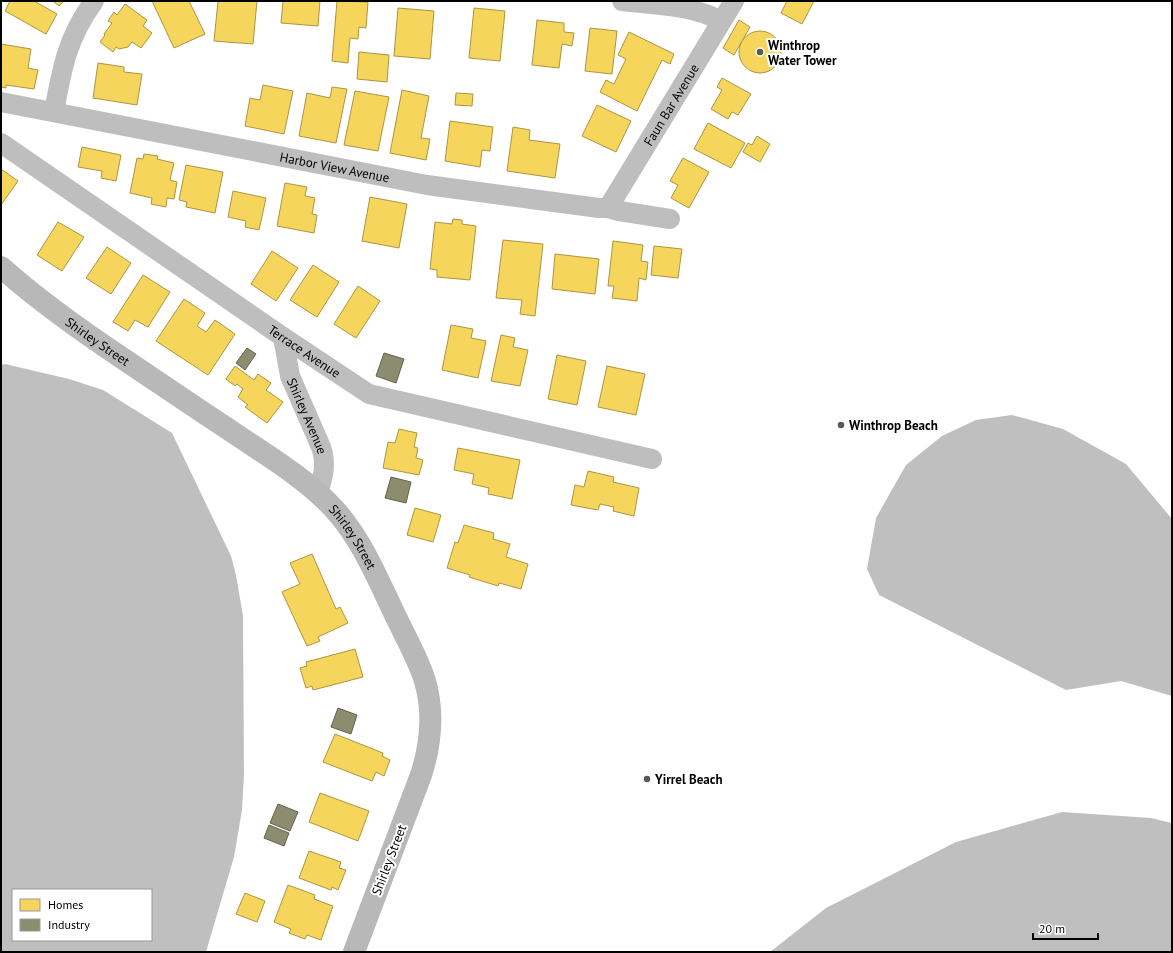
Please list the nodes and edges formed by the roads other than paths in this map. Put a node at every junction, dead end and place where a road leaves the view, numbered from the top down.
1 (94, 1) edge
2 (622, 1) edge
3 (734, 1) edge
4 (721, 21) junction
5 (1, 102) edge
6 (54, 112) junction
7 (1, 143) edge
8 (608, 208) junction
9 (670, 219) dead end
10 (1, 267) edge
11 (283, 337) junction
12 (652, 459) dead end
13 (318, 494) junction
14 (354, 952) edge

1 - 6 street
2 - 4 street
3 - 4 street, Faun Bar Avenue
4 - 8 street, Faun Bar Avenue
5 - 6 street, Harbor View Avenue
6 - 8 street, Harbor View Avenue
7 - 11 street, Terrace Avenue
8 - 9 street, Harbor View Avenue
10 - 13 main road, Shirley Street
11 - 12 street, Terrace Avenue
11 - 13 street, Shirley Avenue
13 - 14 main road, Shirley Street

